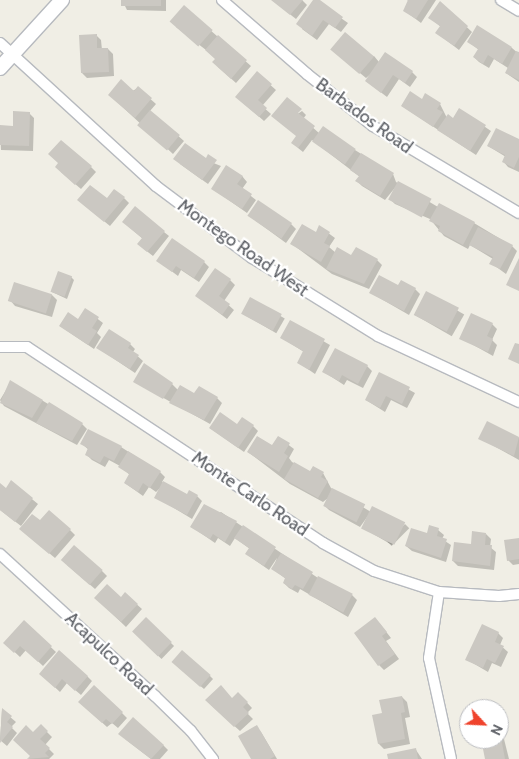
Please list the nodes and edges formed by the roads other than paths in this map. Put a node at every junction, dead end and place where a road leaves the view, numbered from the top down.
1 (62, 0) edge
2 (222, 0) edge
3 (501, 0) edge
4 (519, 11) edge
5 (0, 43) edge
6 (12, 54) junction
7 (0, 68) edge
8 (519, 213) edge
9 (0, 346) edge
10 (519, 402) edge
11 (0, 554) edge
12 (439, 592) junction
13 (519, 594) edge
14 (213, 759) edge
15 (450, 759) edge

1 - 6 street
2 - 8 street, Barbados Road
3 - 4 street
5 - 6 street, Montego Road West
6 - 7 street
6 - 10 street, Montego Road West
9 - 12 street, Monte Carlo Road
11 - 14 street, Acapulco Road
12 - 13 street, Monte Carlo Road
12 - 15 street

